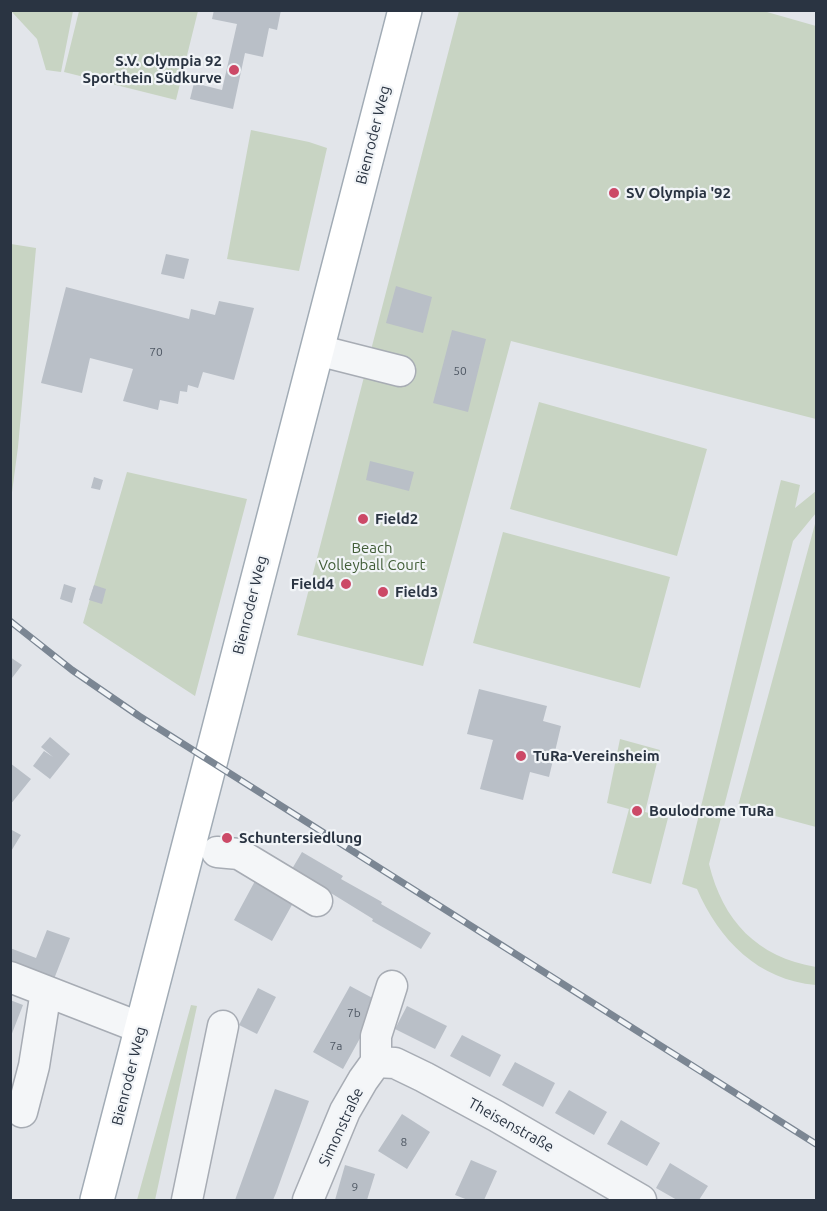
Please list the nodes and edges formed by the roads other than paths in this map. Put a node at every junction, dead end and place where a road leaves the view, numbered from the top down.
1 (405, 10) edge
2 (317, 350) junction
3 (400, 371) dead end
4 (217, 852) dead end
5 (317, 901) dead end
6 (10, 977) edge
7 (392, 986) dead end
8 (46, 991) junction
9 (223, 1026) dead end
10 (141, 1028) junction
11 (376, 1062) junction
12 (22, 1112) dead end
13 (609, 1193) edge
14 (97, 1200) edge
15 (187, 1200) edge
16 (308, 1200) edge
17 (641, 1200) edge

1 - 2 main road, Bienroder Weg
2 - 3 street
2 - 10 main road, Bienroder Weg
4 - 5 street
6 - 8 street
7 - 11 street
8 - 10 street
8 - 12 street
9 - 15 street
10 - 14 main road, Bienroder Weg
11 - 13 street, Theisenstraße
11 - 16 street, Simonstraße
13 - 17 street, Theisenstraße

